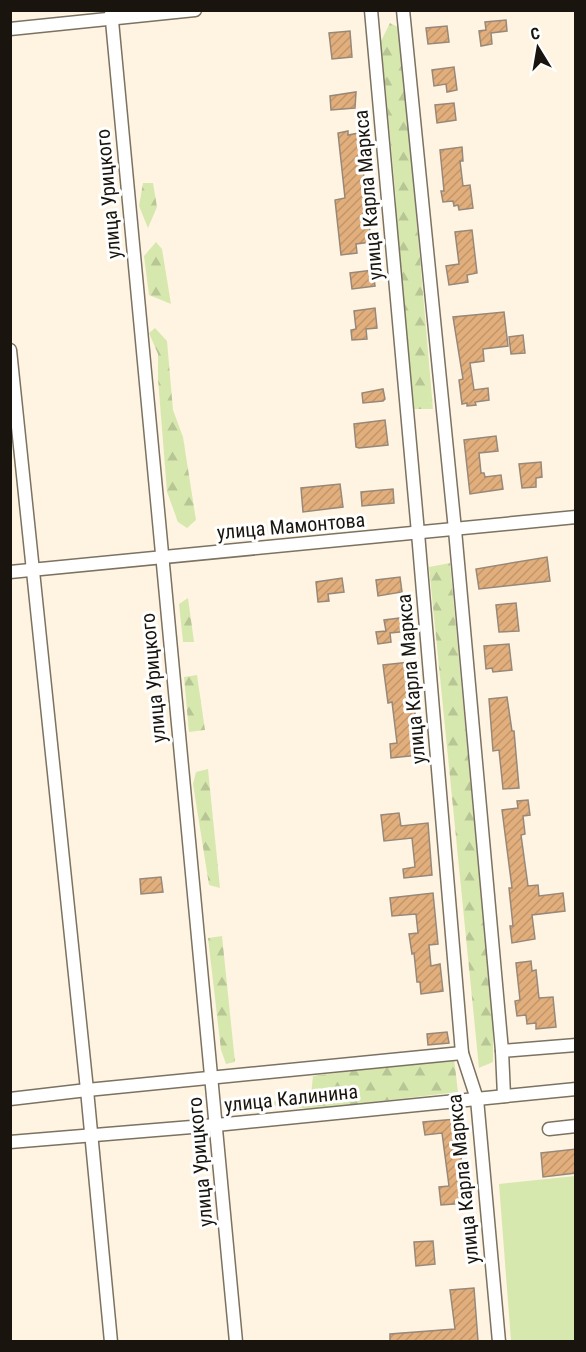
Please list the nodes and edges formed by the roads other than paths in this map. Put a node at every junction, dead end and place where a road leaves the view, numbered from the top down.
1 (195, 10) edge
2 (371, 10) edge
3 (403, 10) edge
4 (111, 15) edge
5 (10, 29) edge
6 (10, 350) edge
7 (576, 517) edge
8 (455, 530) junction
9 (418, 533) junction
10 (161, 558) junction
11 (34, 570) junction
12 (10, 572) edge
13 (576, 1045) edge
14 (502, 1051) junction
15 (462, 1053) junction
16 (211, 1078) junction
17 (87, 1089) junction
18 (576, 1089) edge
19 (504, 1096) junction
20 (477, 1098) junction
21 (10, 1099) edge
22 (216, 1125) junction
23 (576, 1126) edge
24 (549, 1129) dead end
25 (90, 1136) junction
26 (10, 1142) edge
27 (111, 1341) edge
28 (236, 1341) edge
29 (499, 1341) edge

1 - 4 street
2 - 9 street, улица Карла Маркса
3 - 8 street
4 - 5 street
4 - 10 street, улица Урицкого
6 - 11 street
7 - 8 street, улица Мамонтова
8 - 9 street, улица Мамонтова
8 - 14 street
9 - 10 street, улица Мамонтова
9 - 15 street, улица Карла Маркса
10 - 11 street, улица Мамонтова
10 - 16 street, улица Урицкого
11 - 12 street, улица Мамонтова
11 - 17 street
13 - 14 street
14 - 19 street
15 - 16 street
15 - 20 street, улица Карла Маркса
16 - 17 street
16 - 22 street, улица Урицкого
17 - 21 street
17 - 25 street
18 - 19 street, улица Калинина
19 - 20 street, улица Калинина
20 - 22 street, улица Калинина
20 - 29 street, улица Карла Маркса
22 - 25 street, улица Калинина
22 - 28 street, улица Урицкого
23 - 24 street
25 - 26 street, улица Калинина
25 - 27 street

